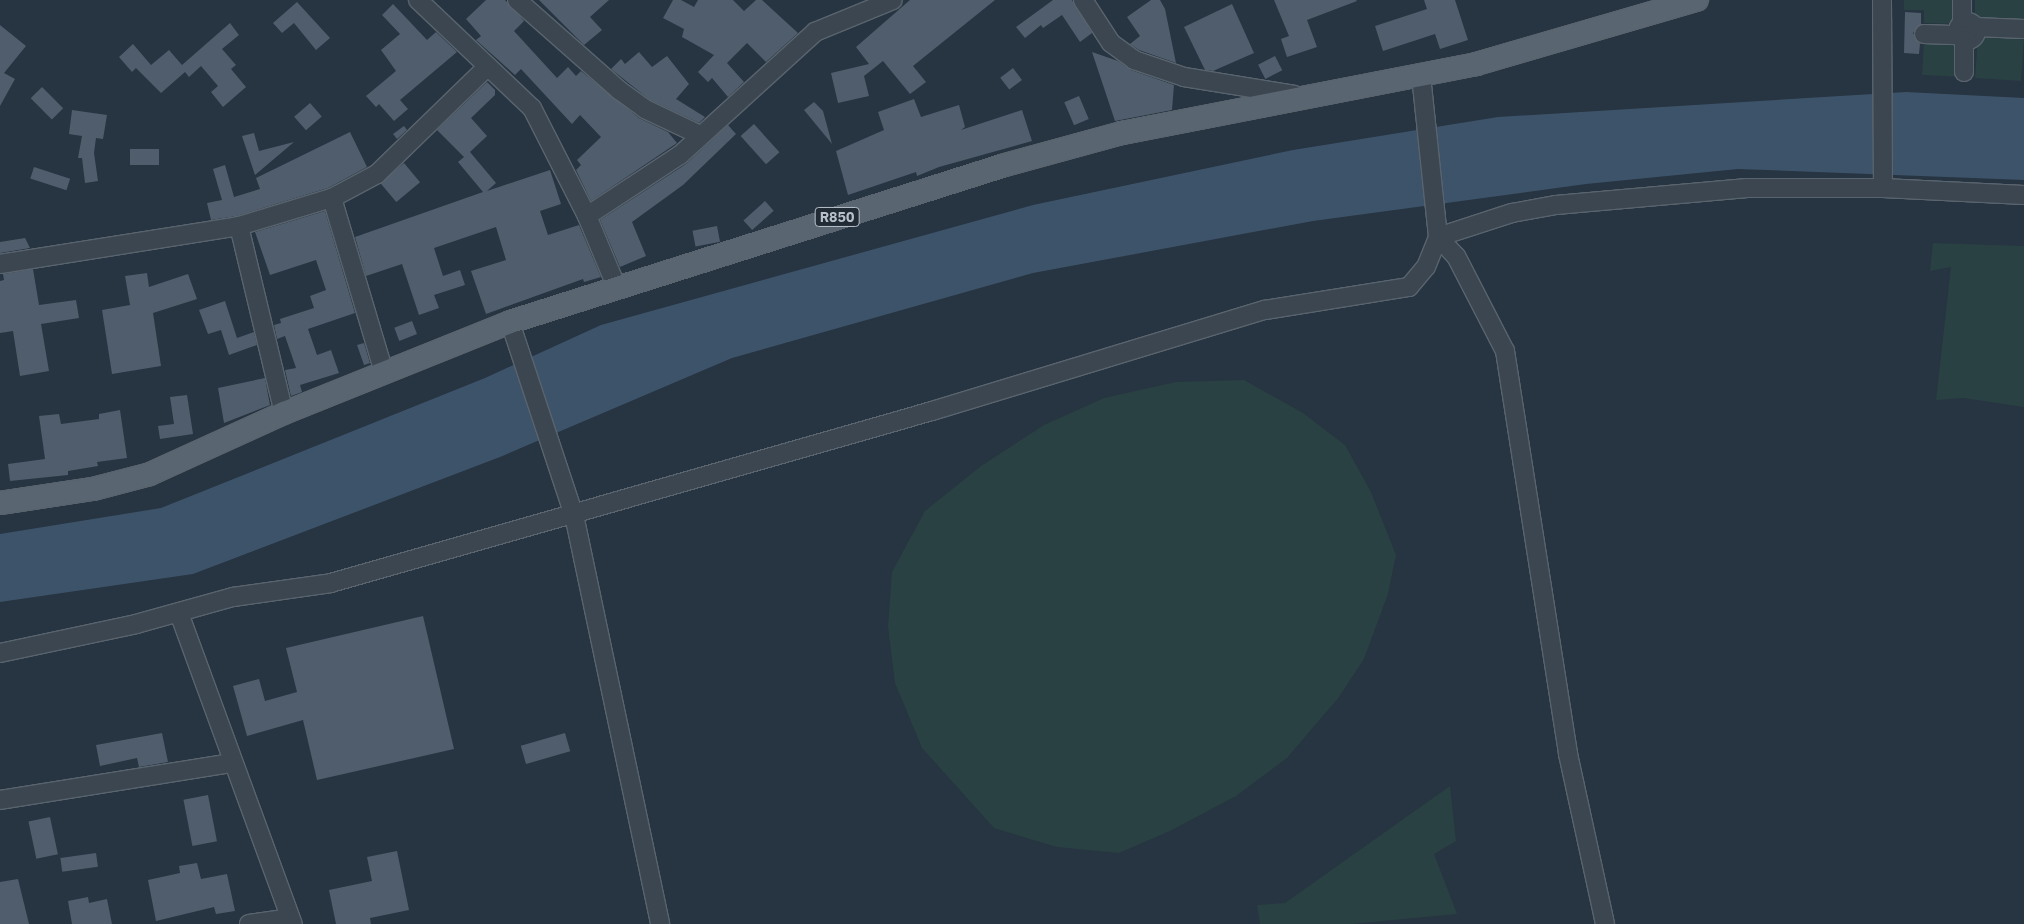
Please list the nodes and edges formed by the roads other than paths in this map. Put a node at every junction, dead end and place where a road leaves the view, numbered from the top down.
1 (418, 0) edge
2 (517, 0) edge
3 (893, 0) edge
4 (1083, 0) edge
5 (1697, 0) edge
6 (1882, 0) edge
7 (1962, 0) edge
8 (1972, 0) edge
9 (2024, 29) edge
10 (1924, 30) dead end
11 (1967, 31) junction
12 (2024, 36) edge
13 (487, 67) junction
14 (1967, 71) dead end
15 (1420, 76) junction
16 (1307, 97) junction
17 (700, 135) junction
18 (1883, 188) junction
19 (2024, 195) edge
20 (332, 198) junction
21 (587, 216) junction
22 (239, 226) junction
23 (1437, 230) junction
24 (0, 264) edge
25 (617, 288) junction
26 (510, 322) junction
27 (384, 372) junction
28 (284, 414) junction
29 (0, 502) edge
30 (574, 515) junction
31 (179, 613) junction
32 (0, 653) edge
33 (231, 763) junction
34 (0, 800) edge
35 (291, 921) edge
36 (249, 924) edge
37 (660, 924) edge
38 (1605, 924) edge

1 - 13 street
2 - 17 street
3 - 17 street
4 - 16 street
5 - 15 main road, R850
6 - 18 street
7 - 11 street
8 - 11 street
9 - 11 street
10 - 11 street
11 - 12 street
11 - 14 street
13 - 20 street
13 - 21 street
15 - 16 main road, R850
15 - 23 street
16 - 25 main road, R850
17 - 21 street
18 - 19 street
18 - 23 street
20 - 22 street
20 - 27 street
21 - 25 street
22 - 24 street
22 - 28 street
23 - 30 street
23 - 38 street
25 - 26 main road, R850
26 - 27 main road, R850
26 - 30 street
27 - 28 main road, R850
28 - 29 main road, R850
30 - 31 street
30 - 37 street
31 - 32 street
31 - 33 street
33 - 34 street
33 - 35 street
35 - 36 street

